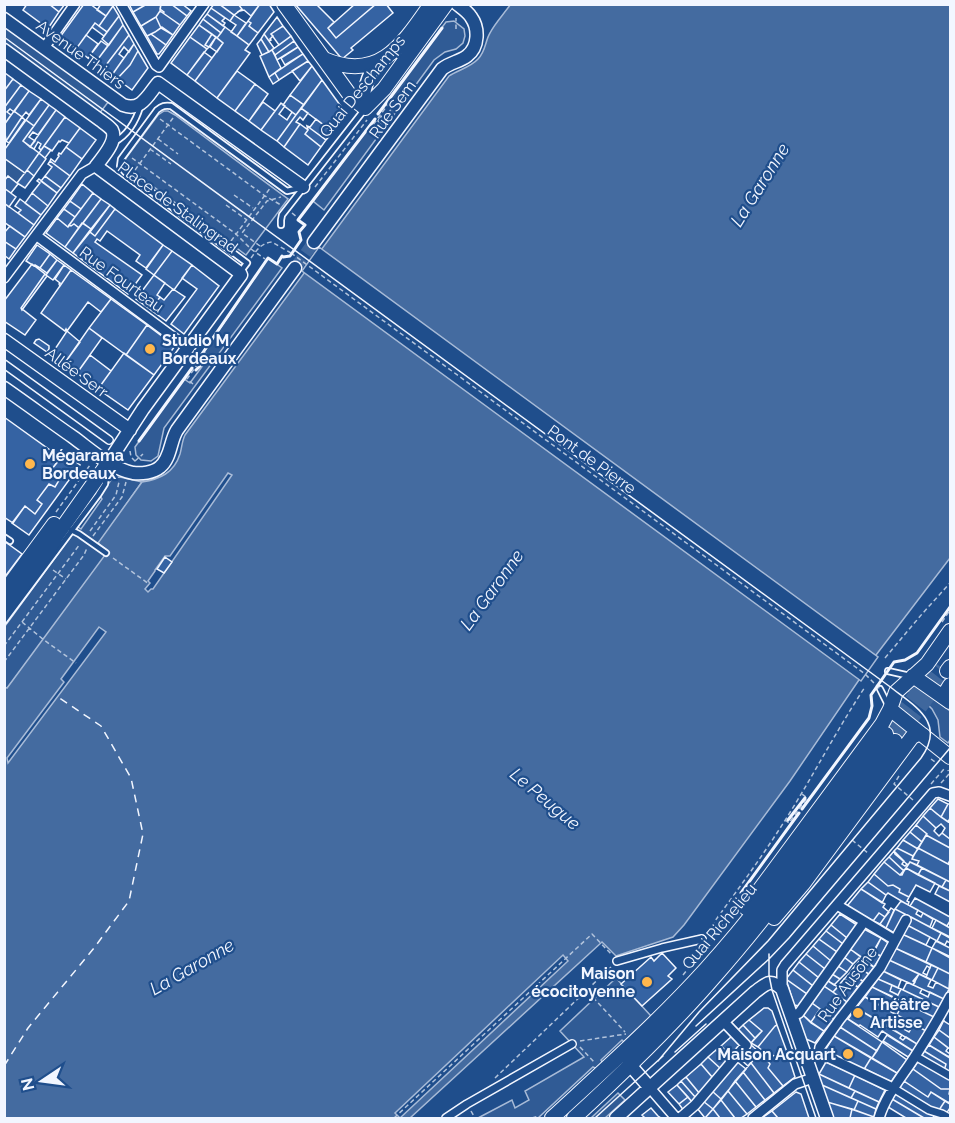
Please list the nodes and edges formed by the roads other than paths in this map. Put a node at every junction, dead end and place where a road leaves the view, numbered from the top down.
1 (75, 4) edge
2 (121, 4) edge
3 (204, 4) edge
4 (284, 4) edge
5 (431, 4) edge
6 (446, 4) edge
7 (457, 4) edge
8 (4, 19) edge
9 (44, 48) junction
10 (4, 50) edge
11 (324, 59) junction
12 (377, 63) junction
13 (159, 67) junction
14 (158, 83) junction
15 (141, 104) junction
16 (365, 108) junction
17 (111, 143) junction
18 (96, 166) junction
19 (303, 187) junction
20 (281, 225) dead end
21 (37, 236) junction
22 (314, 242) tunnel mouth
23 (295, 268) tunnel mouth
24 (240, 273) junction
25 (4, 278) edge
26 (4, 340) edge
27 (188, 348) junction
28 (4, 364) edge
29 (4, 388) edge
30 (130, 430) junction
31 (110, 440) dead end
32 (108, 463) junction
33 (71, 530) junction
34 (4, 537) edge
35 (10, 541) dead end
36 (106, 553) road end
37 (6, 592) edge
38 (4, 610) edge
39 (4, 621) edge
40 (951, 631) edge
41 (951, 647) edge
42 (888, 671) dead end
43 (947, 672) edge
44 (913, 676) junction
45 (880, 689) road end
46 (949, 700) edge
47 (890, 709) junction
48 (923, 735) junction
49 (891, 738) tunnel mouth
50 (947, 764) edge
51 (951, 796) edge
52 (837, 905) junction
53 (906, 920) dead end
54 (864, 922) junction
55 (702, 939) road end
56 (895, 940) junction
57 (617, 961) road end
58 (706, 967) junction
59 (782, 989) junction
60 (950, 1002) edge
61 (792, 1016) junction
62 (723, 1021) junction
63 (572, 1044) dead end
64 (819, 1053) junction
65 (915, 1056) junction
66 (806, 1057) junction
67 (630, 1065) junction
68 (951, 1076) edge
69 (813, 1078) junction
70 (650, 1088) junction
71 (892, 1088) junction
72 (548, 1118) edge
73 (446, 1119) edge
74 (574, 1119) edge
75 (616, 1119) edge
76 (678, 1119) edge
77 (753, 1119) edge
78 (827, 1119) edge
79 (879, 1119) edge
80 (949, 1119) edge

1 - 9 street
2 - 13 street
3 - 13 street
4 - 11 main road
5 - 12 main road, Quai Deschamps
6 - 16 main road, Quai Deschamps
7 - 22 street, Rue Sem
8 - 9 street, Avenue Thiers
9 - 15 street, Avenue Thiers
10 - 17 street
11 - 12 main road, Quai Deschamps
11 - 16 main road
12 - 16 street
13 - 14 street
14 - 15 street, Place de Stalingrad
14 - 19 street
15 - 17 lane, Place de Stalingrad
16 - 19 lane, Quai Deschamps
17 - 18 street, Place de Stalingrad
18 - 21 street
18 - 24 street, Place de Stalingrad
19 - 20 lane
19 - 24 lane, Place de Stalingrad
21 - 25 street
21 - 27 street, Rue Fourteau
23 - 32 street
24 - 27 street, Place de Stalingrad
26 - 30 street, Allée Serr
27 - 30 street, Place de Stalingrad
28 - 31 street
29 - 32 street
30 - 32 street, Place de Stalingrad
32 - 33 lane
32 - 37 main road
32 - 38 main road
33 - 36 lane
33 - 39 lane
34 - 35 lane
40 - 44 main road
41 - 43 main road
42 - 44 lane
43 - 46 main road
44 - 46 main road
44 - 47 main road
45 - 47 lane
47 - 48 main road
47 - 58 main road
48 - 50 main road
48 - 58 main road
49 - 58 main road, Quai Richelieu
51 - 52 street
52 - 54 street
52 - 59 street
53 - 56 street, Rue Ausone
54 - 56 street
54 - 61 street
55 - 57 street
56 - 64 street, Rue Ausone
58 - 67 main road, Quai Richelieu
58 - 72 main road, Quai Richelieu
59 - 61 street
59 - 62 street
60 - 65 street
61 - 66 street
62 - 70 street
62 - 76 street
63 - 73 street
64 - 66 street
64 - 71 street
65 - 68 street
65 - 71 street
66 - 69 street
67 - 70 street
67 - 74 main road, Quai Richelieu
69 - 77 street
69 - 78 street
70 - 75 street
70 - 76 street
71 - 79 street
71 - 80 street

